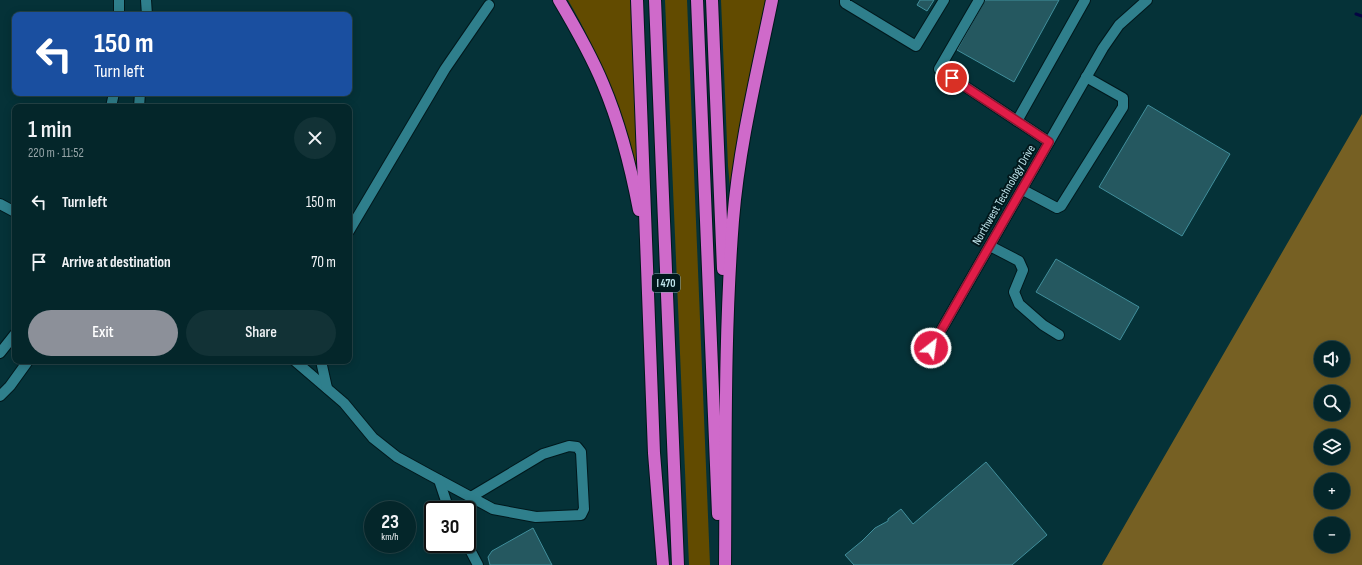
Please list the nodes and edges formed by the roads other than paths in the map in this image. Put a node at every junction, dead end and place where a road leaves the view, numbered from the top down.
1 (119, 0) edge
2 (146, 0) edge
3 (559, 0) edge
4 (637, 0) edge
5 (655, 0) edge
6 (697, 0) edge
7 (712, 0) edge
8 (772, 0) edge
9 (845, 0) edge
10 (944, 0) edge
11 (979, 0) edge
12 (1085, 0) edge
13 (1143, 1) edge
14 (489, 5) dead end
15 (120, 12) edge
16 (147, 12) edge
17 (1086, 77) junction
18 (1017, 121) junction
19 (1049, 142) junction
20 (1023, 190) junction
21 (0, 204) edge
22 (12, 210) edge
23 (352, 227) edge
24 (990, 246) junction
25 (646, 255) junction
26 (1059, 334) dead end
27 (12, 338) edge
28 (931, 348) dead end
29 (0, 353) edge
30 (727, 357) junction
31 (26, 364) edge
32 (299, 364) edge
33 (322, 364) edge
34 (327, 388) junction
35 (0, 396) edge
36 (439, 480) junction
37 (471, 497) junction
38 (446, 501) edge
39 (472, 553) edge
40 (478, 565) edge
41 (663, 565) edge
42 (678, 565) edge
43 (720, 565) edge
44 (725, 565) edge

1 - 15 street
2 - 16 street
3 - 25 highway
4 - 25 highway
5 - 42 highway, I 470
6 - 43 highway
7 - 30 highway
8 - 30 highway
9 - 10 street
11 - 18 street
12 - 18 street
13 - 17 street, Northwest Technology Drive
14 - 23 street
17 - 19 street, Northwest Technology Drive
17 - 20 street
18 - 19 street
19 - 20 street, Northwest Technology Drive
20 - 24 street, Northwest Technology Drive
21 - 22 street
24 - 26 street
24 - 28 street, Northwest Technology Drive
25 - 41 highway
27 - 29 street
30 - 44 highway
31 - 35 street
32 - 34 street
33 - 34 street
34 - 36 street
36 - 37 street
36 - 38 street
37 - 37 street
39 - 40 street

